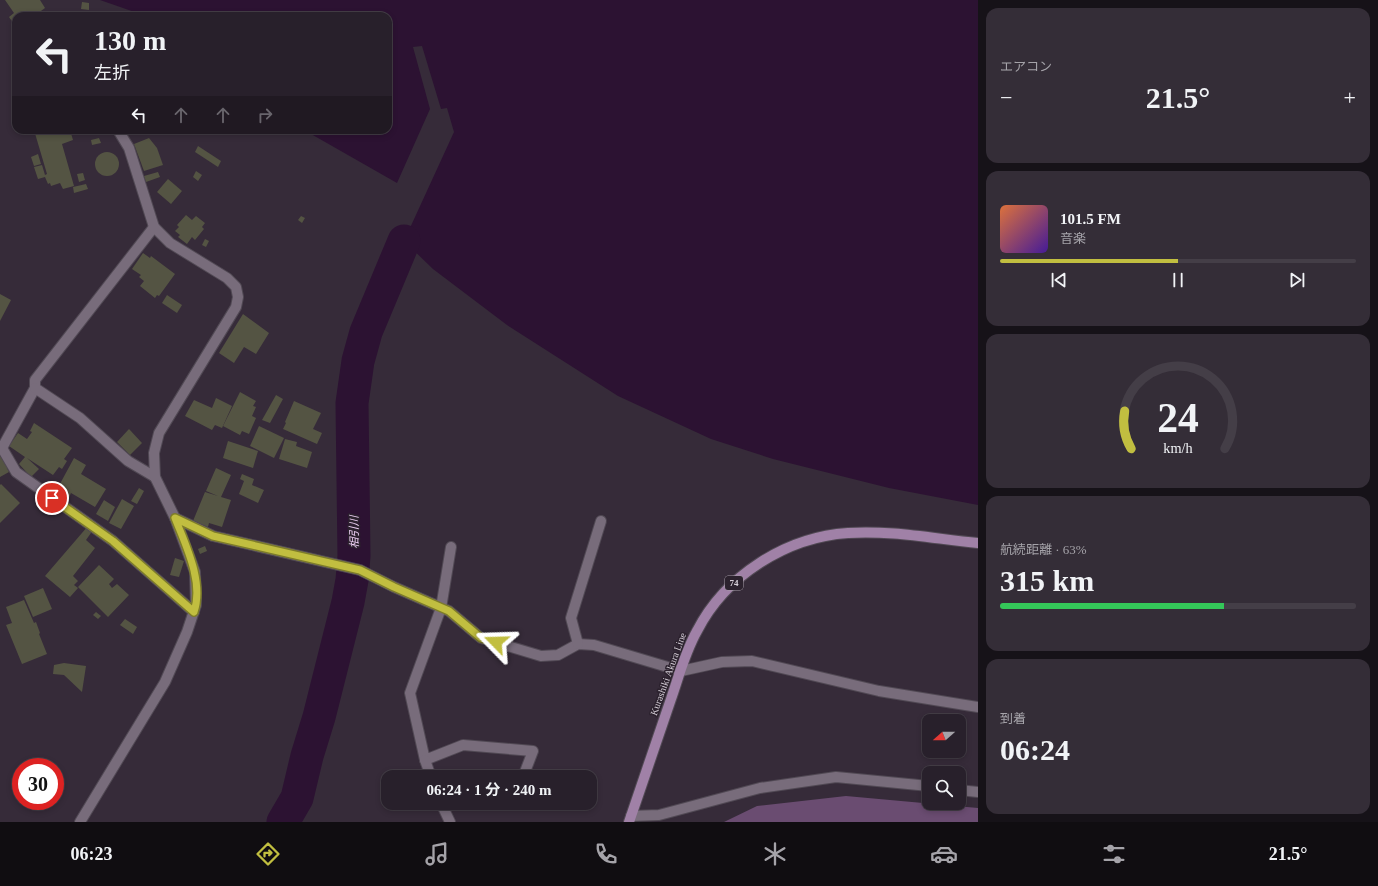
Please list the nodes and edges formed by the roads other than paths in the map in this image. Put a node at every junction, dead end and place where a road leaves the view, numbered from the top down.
1 (120, 134) edge
2 (154, 227) junction
3 (35, 388) junction
4 (1, 449) edge
5 (155, 477) junction
6 (175, 518) junction
7 (601, 521) dead end
8 (978, 543) edge
9 (451, 546) dead end
10 (442, 608) junction
11 (194, 612) junction
12 (578, 644) junction
13 (681, 671) junction
14 (978, 707) edge
15 (425, 760) junction
16 (429, 770) edge
17 (526, 770) edge
18 (922, 785) edge
19 (966, 791) edge
20 (978, 792) edge
21 (445, 810) edge
22 (630, 819) edge
23 (80, 822) edge
24 (450, 822) edge

1 - 2 street
2 - 3 street
2 - 5 street
3 - 4 street
3 - 5 street
4 - 11 street
5 - 6 street
6 - 10 street
6 - 11 street
7 - 12 street
8 - 13 main road, Kurashiki Akura Line / 74
9 - 10 street
10 - 12 street
10 - 15 street
11 - 23 street
12 - 13 street
13 - 14 street
13 - 22 main road, Kurashiki Akura Line / 74
15 - 16 street
15 - 17 street
18 - 22 street
19 - 20 street
21 - 24 street

